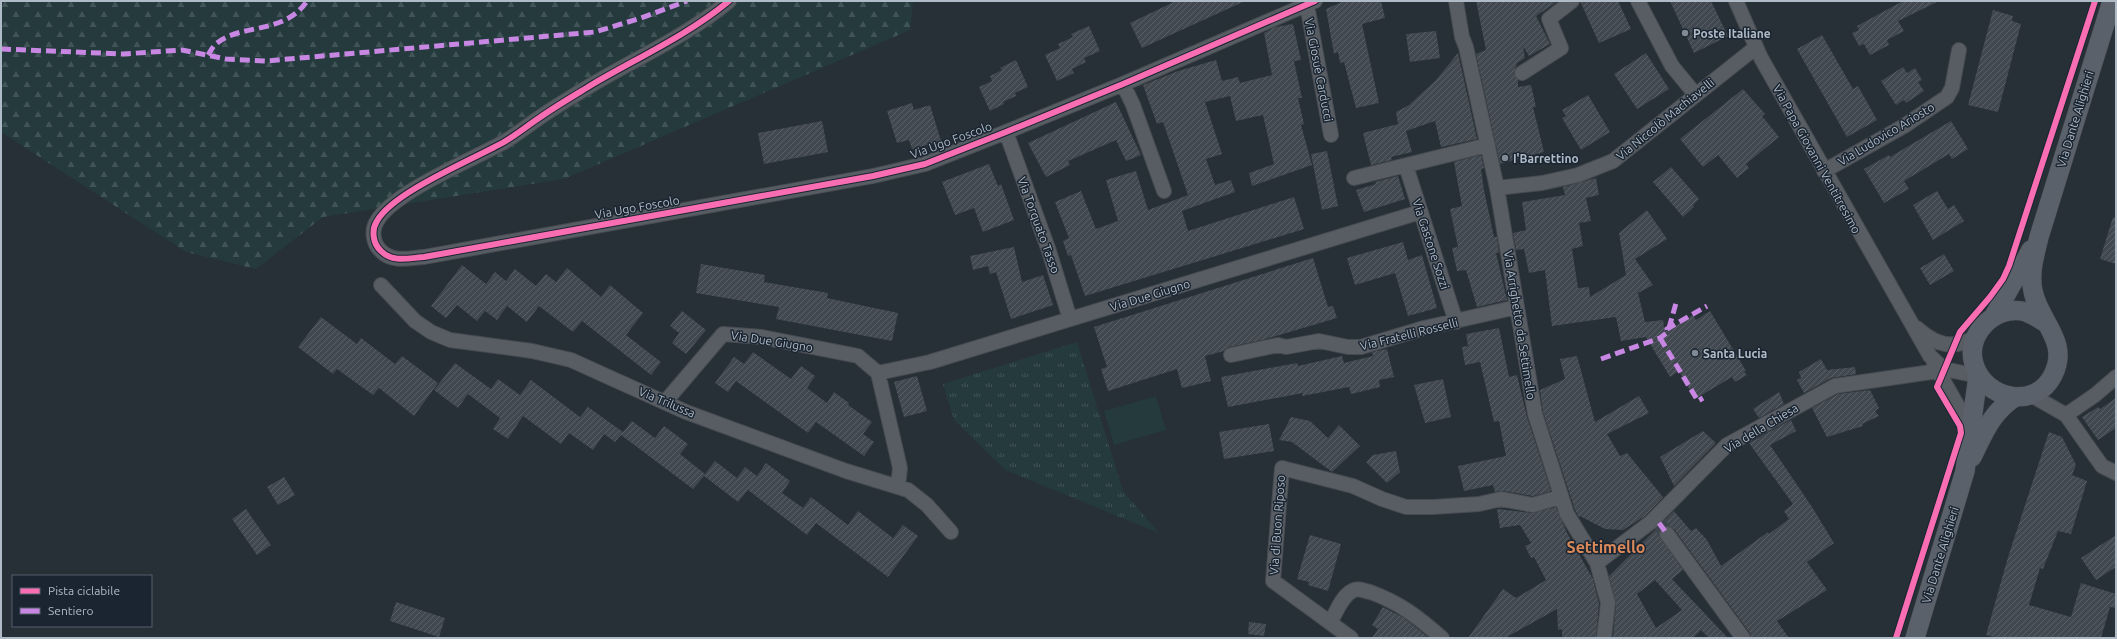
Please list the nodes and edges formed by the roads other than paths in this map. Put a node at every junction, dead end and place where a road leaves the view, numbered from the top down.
1 (729, 1) edge
2 (1456, 1) edge
3 (1572, 1) edge
4 (1638, 1) edge
5 (1736, 1) edge
6 (2112, 1) edge
7 (1311, 3) edge
8 (1755, 48) junction
9 (1959, 50) dead end
10 (1522, 73) dead end
11 (1123, 84) junction
12 (1694, 94) junction
13 (1006, 132) junction
14 (1331, 135) dead end
15 (1488, 145) junction
16 (1406, 166) junction
17 (1824, 171) junction
18 (1354, 178) dead end
19 (1497, 188) junction
20 (1164, 191) dead end
21 (1420, 212) junction
22 (2038, 237) junction
23 (381, 285) dead end
24 (1517, 307) junction
25 (1906, 314) junction
26 (1994, 316) junction
27 (1070, 319) junction
28 (1456, 322) junction
29 (2046, 323) junction
30 (1976, 336) junction
31 (1231, 355) dead end
32 (1930, 356) junction
33 (1938, 371) junction
34 (878, 373) junction
35 (1978, 376) junction
36 (2116, 377) edge
37 (2023, 396) junction
38 (665, 402) junction
39 (2066, 415) junction
40 (1970, 431) junction
41 (1965, 471) junction
42 (2116, 473) edge
43 (898, 486) junction
44 (1560, 497) junction
45 (1660, 525) junction
46 (951, 532) dead end
47 (1597, 563) junction
48 (1330, 624) junction
49 (1350, 638) edge
50 (1442, 638) edge
51 (1604, 638) edge
52 (1743, 638) edge
53 (1915, 638) edge

1 - 13 street, Via Ugo Foscolo
2 - 15 street, Via Arrighetto da Settimello
3 - 10 street
4 - 12 street
5 - 8 street, Via Papa Giovanni Ventitresimo
6 - 22 main road, Via Dante Alighieri
7 - 11 street, Via Ugo Foscolo
7 - 14 street, Via Giosuè Carducci
8 - 12 street, Via Niccolò Machiavelli
8 - 17 street, Via Papa Giovanni Ventitresimo
9 - 17 street, Via Ludovico Ariosto
11 - 13 street, Via Ugo Foscolo
11 - 20 street
12 - 19 street, Via Niccolò Machiavelli
13 - 27 street, Via Torquato Tasso
15 - 16 street
15 - 19 street, Via Arrighetto da Settimello
16 - 18 street
16 - 21 street, Via Gastone Sozzi
17 - 25 street, Via Papa Giovanni Ventitresimo
19 - 24 street, Via Arrighetto da Settimello
21 - 27 street, Via Due Giugno
21 - 28 street, Via Gastone Sozzi
22 - 26 main road, Via Dante Alighieri
22 - 29 main road, Via Dante Alighieri
23 - 38 street, Via Trilussa
24 - 28 street, Via Fratelli Rosselli
24 - 44 street, Via Arrighetto da Settimello
25 - 30 street, Via Papa Giovanni Ventitresimo
25 - 32 street, Via Papa Giovanni Ventitresimo
26 - 29 main road, Via Dante Alighieri
26 - 30 main road, Via Dante Alighieri
27 - 34 street, Via Due Giugno
28 - 31 street, Via Fratelli Rosselli
29 - 37 main road, Via Dante Alighieri
30 - 35 main road, Via Dante Alighieri
32 - 33 street, Via Papa Giovanni Ventitresimo
32 - 35 street, Via Papa Giovanni Ventitresimo
33 - 40 street, Via Papa Giovanni Ventitresimo
33 - 45 street, Via della Chiesa
34 - 38 street, Via Due Giugno
34 - 43 street
35 - 37 main road
35 - 40 main road, Via Dante Alighieri
36 - 39 street
37 - 39 street
37 - 41 main road, Via Dante Alighieri
38 - 43 street, Via Trilussa
39 - 42 street
40 - 41 main road, Via Dante Alighieri
41 - 53 main road, Via Dante Alighieri
43 - 46 street, Via Trilussa
44 - 47 street, Via Arrighetto da Settimello
44 - 48 street, Via di Buon Riposo
45 - 47 street, Via della Chiesa
45 - 52 street
47 - 51 street, Via Arrighetto da Settimello
48 - 49 street, Via di Buon Riposo
48 - 50 street

